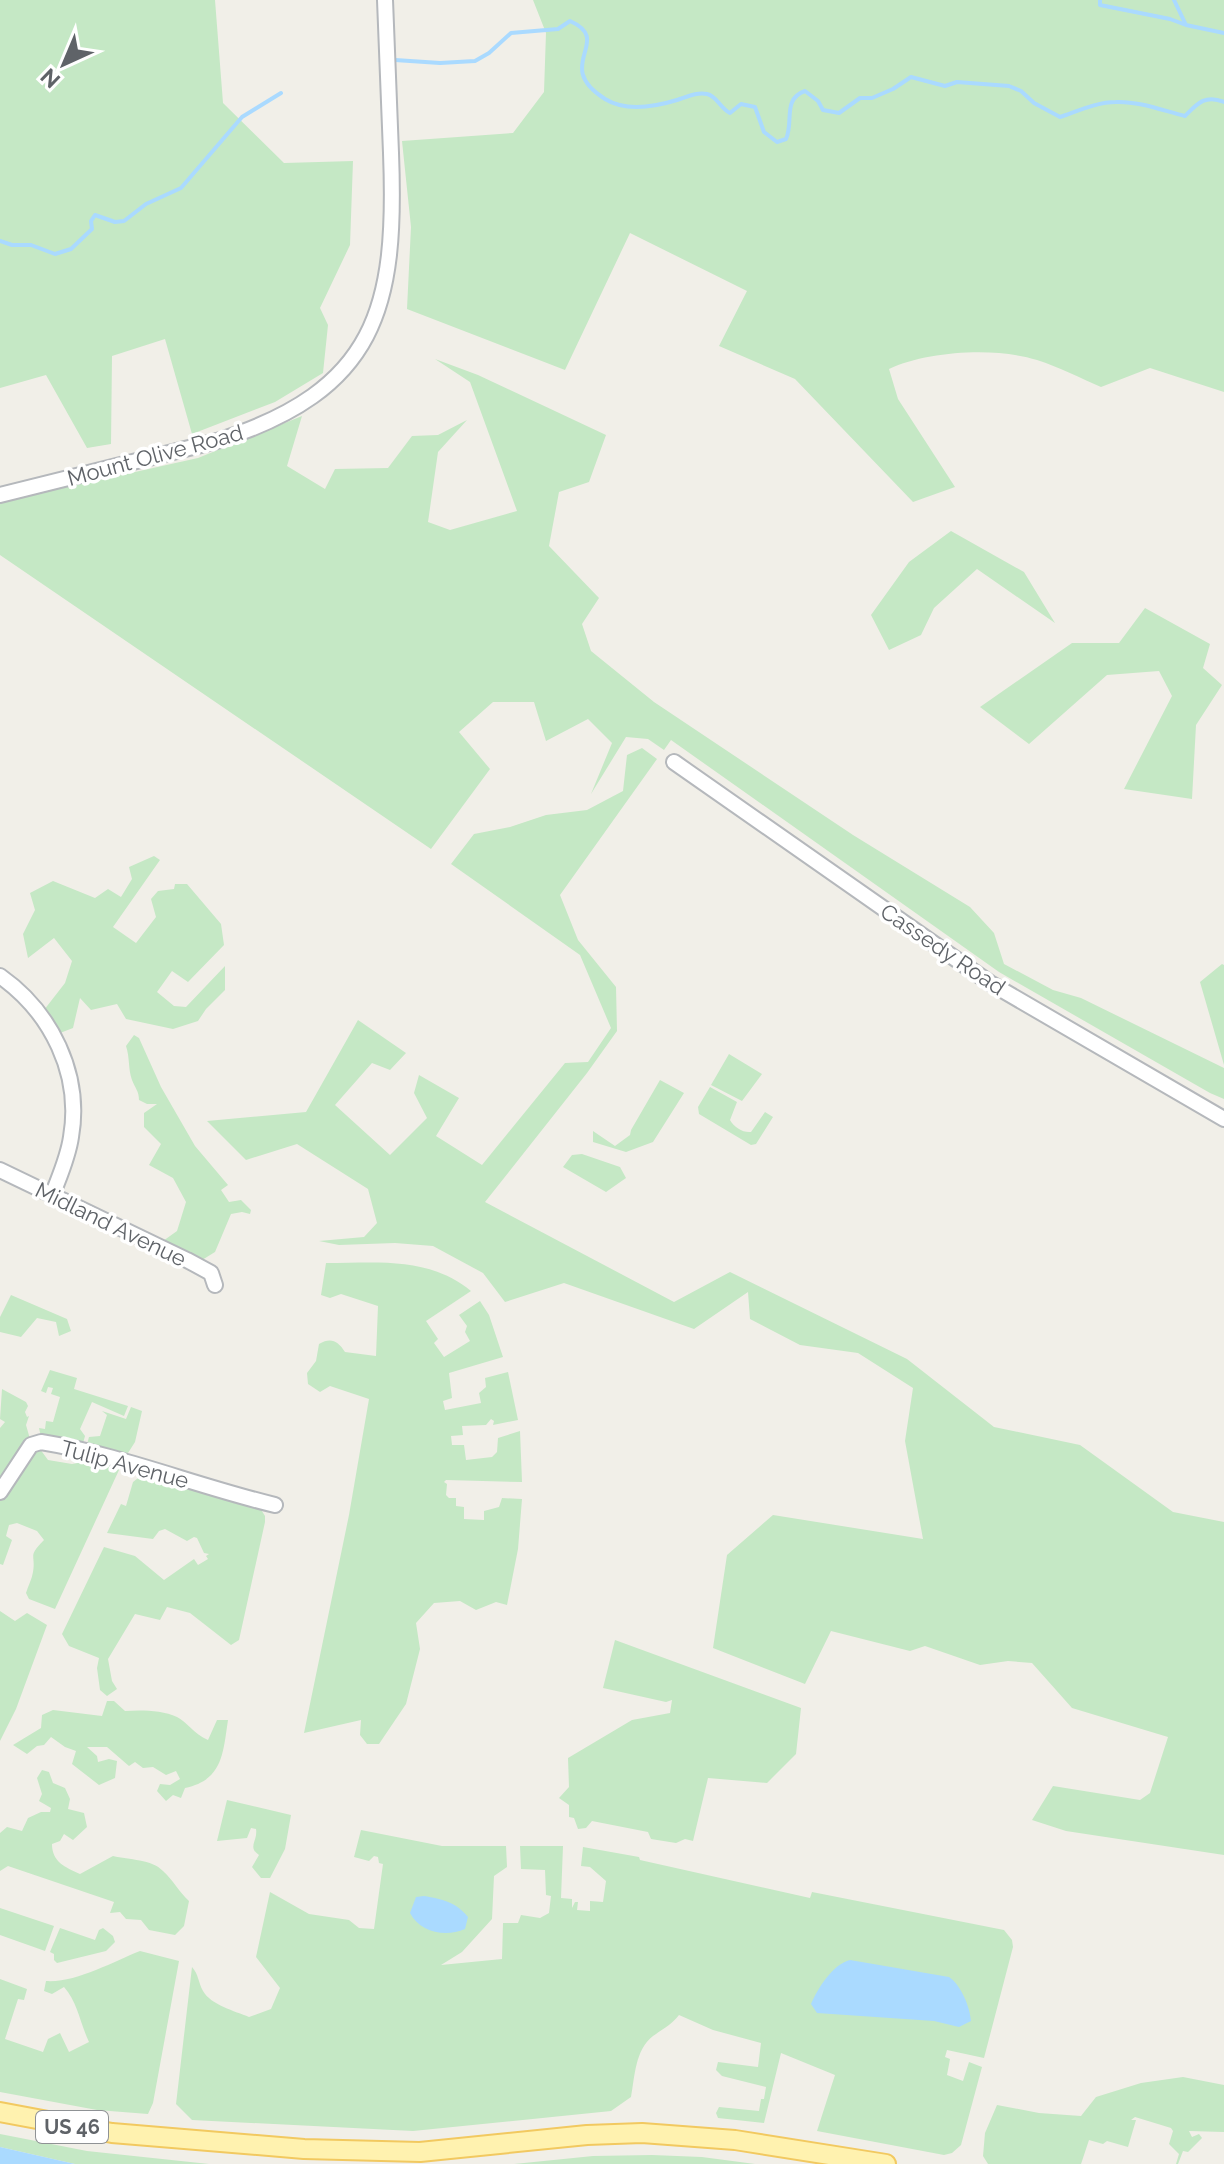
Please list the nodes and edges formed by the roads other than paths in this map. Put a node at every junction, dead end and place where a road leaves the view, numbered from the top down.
1 (385, 0) edge
2 (0, 495) edge
3 (674, 762) dead end
4 (0, 976) edge
5 (1224, 1119) edge
6 (0, 1170) edge
7 (52, 1196) junction
8 (215, 1285) dead end
9 (0, 1492) edge
10 (275, 1505) dead end
11 (0, 2112) edge
12 (886, 2164) edge

1 - 2 street, Mount Olive Road
3 - 5 street, Cassedy Road
4 - 7 street
6 - 7 street, Midland Avenue
7 - 8 street, Midland Avenue
9 - 10 street, Tulip Avenue
11 - 12 main road, US 46

